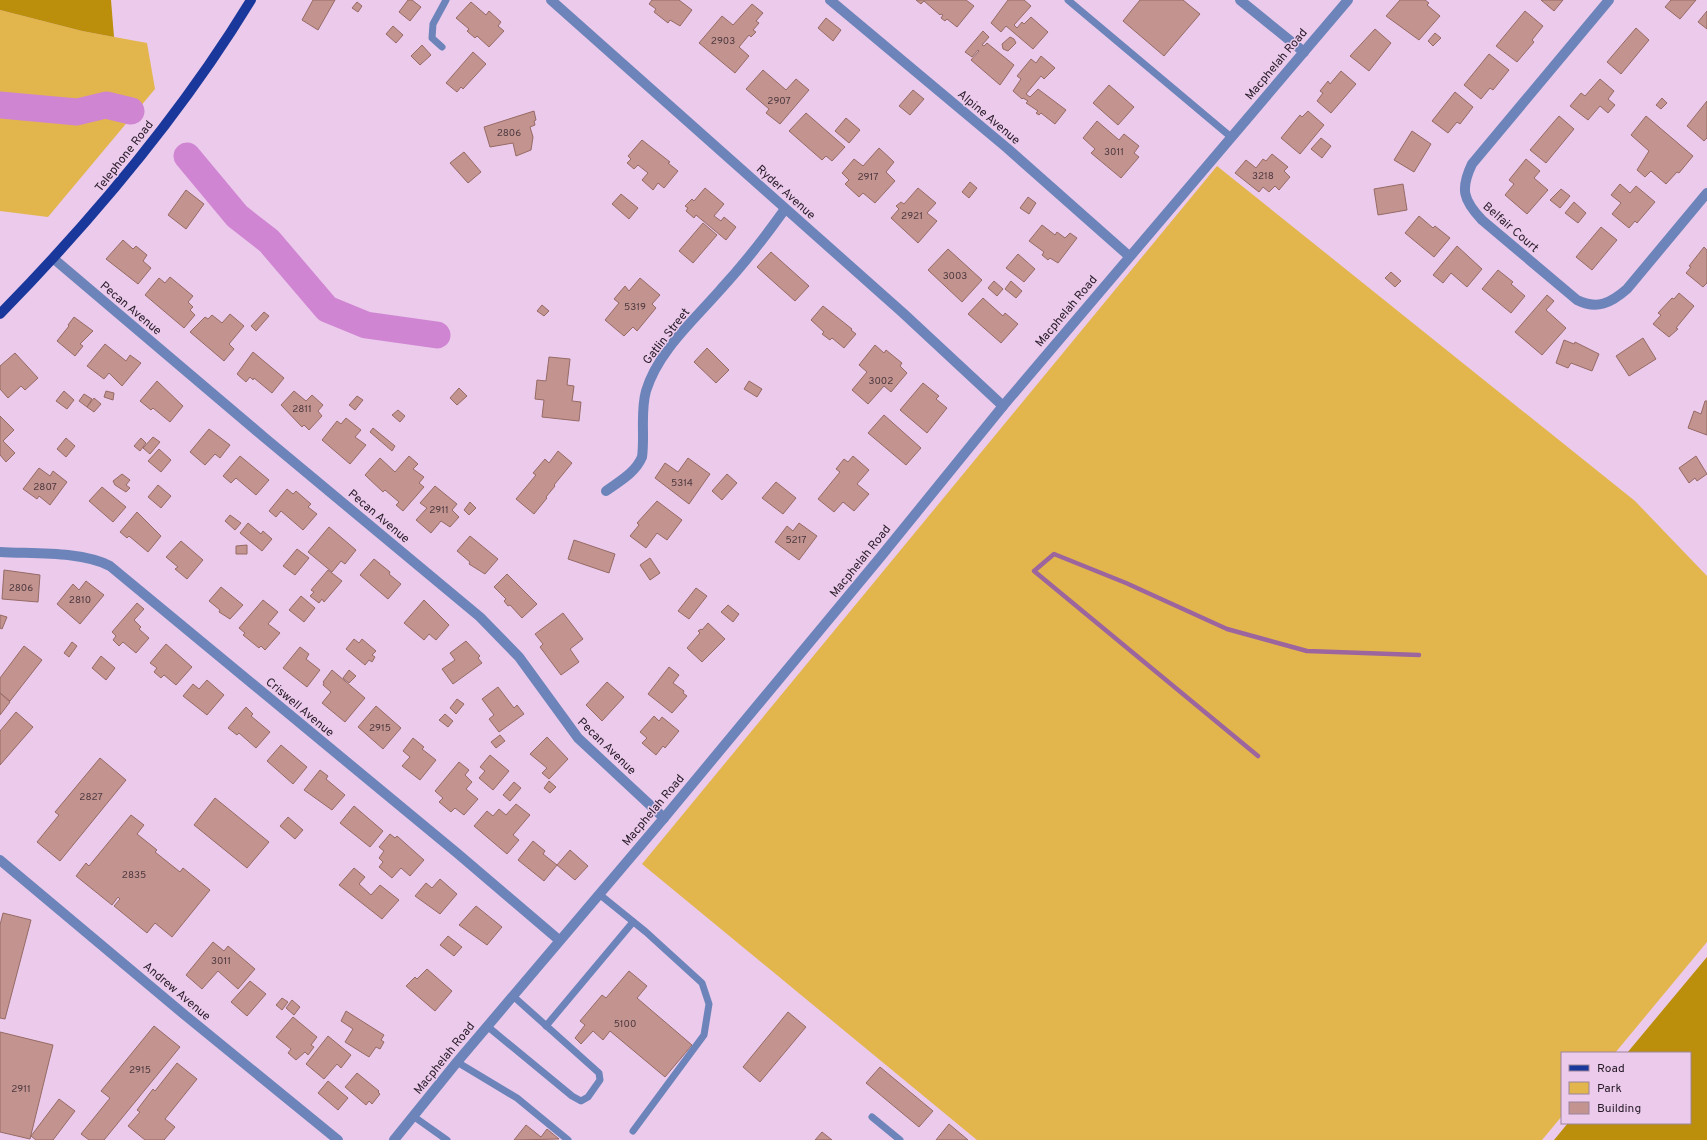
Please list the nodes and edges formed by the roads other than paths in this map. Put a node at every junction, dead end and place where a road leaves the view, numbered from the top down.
1 (251, 0) edge
2 (446, 0) edge
3 (551, 0) edge
4 (830, 0) edge
5 (1068, 0) edge
6 (1240, 0) edge
7 (1348, 0) edge
8 (1609, 0) edge
9 (442, 47) dead end
10 (1304, 52) junction
11 (1231, 137) junction
12 (1707, 193) edge
13 (785, 209) junction
14 (1129, 256) junction
15 (54, 259) junction
16 (0, 314) edge
17 (1003, 406) junction
18 (606, 491) dead end
19 (0, 552) edge
20 (664, 818) junction
21 (0, 860) edge
22 (599, 894) junction
23 (633, 922) junction
24 (559, 940) junction
25 (513, 996) junction
26 (487, 1026) junction
27 (546, 1026) junction
28 (457, 1062) junction
29 (413, 1116) junction
30 (872, 1117) dead end
31 (633, 1131) dead end
32 (338, 1140) edge
33 (394, 1140) edge
34 (447, 1140) edge
35 (568, 1140) edge
36 (900, 1140) edge

1 - 15 main road, Telephone Road
2 - 9 lane
3 - 13 street, Ryder Avenue
4 - 14 street, Alpine Avenue
5 - 11 lane
6 - 10 street
7 - 10 street, Macphelah Road
8 - 12 street, Belfair Court
10 - 11 street, Macphelah Road
11 - 14 street, Macphelah Road
13 - 17 street, Ryder Avenue
13 - 18 street, Gatlin Street
14 - 17 street, Macphelah Road
15 - 16 main road, Telephone Road
15 - 20 street, Pecan Avenue
17 - 20 street, Macphelah Road
19 - 24 street, Criswell Avenue
20 - 22 street, Macphelah Road
21 - 32 street, Andrew Avenue
22 - 23 lane
22 - 24 street, Macphelah Road
23 - 27 lane
23 - 31 lane
24 - 25 street, Macphelah Road
25 - 26 street, Macphelah Road
25 - 27 lane
26 - 27 lane
26 - 28 street, Macphelah Road
28 - 29 street, Macphelah Road
28 - 35 lane
29 - 33 street, Macphelah Road
29 - 34 lane
30 - 36 lane

